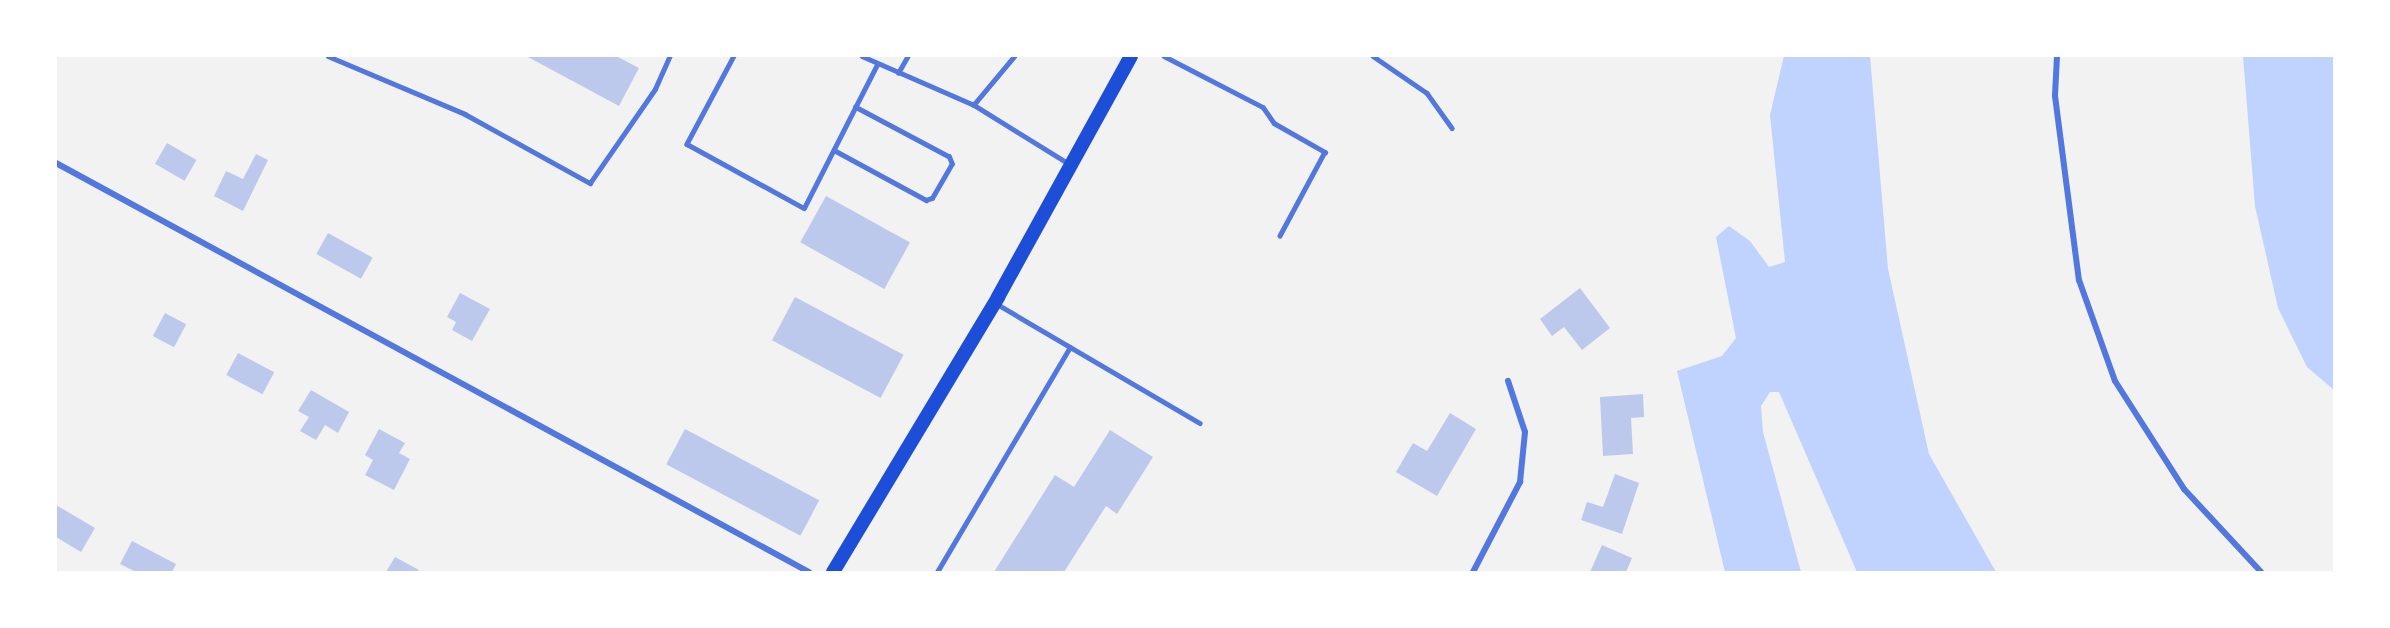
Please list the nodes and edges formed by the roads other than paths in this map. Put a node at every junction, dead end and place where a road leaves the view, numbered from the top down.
1 (328, 56) edge
2 (670, 56) edge
3 (734, 56) edge
4 (862, 56) edge
5 (908, 56) edge
6 (1015, 56) edge
7 (1131, 56) edge
8 (1164, 56) edge
9 (1373, 56) edge
10 (2057, 56) edge
11 (877, 65) junction
12 (898, 73) junction
13 (974, 105) junction
14 (855, 107) junction
15 (1452, 128) dead end
16 (834, 150) junction
17 (56, 164) edge
18 (1072, 165) junction
19 (1280, 236) dead end
20 (994, 303) junction
21 (1070, 347) junction
22 (1508, 381) dead end
23 (1200, 423) dead end
24 (809, 573) edge
25 (833, 573) edge
26 (937, 573) edge
27 (1473, 573) edge
28 (2261, 573) edge

1 - 2 lane
3 - 16 lane
4 - 11 lane
5 - 12 lane
6 - 13 lane
7 - 18 main road
8 - 19 lane
9 - 15 lane
10 - 28 street
11 - 12 lane
11 - 14 lane
12 - 13 lane
13 - 18 lane
14 - 16 lane
14 - 16 lane
17 - 24 street
18 - 20 main road
20 - 21 lane
20 - 25 main road
21 - 23 lane
21 - 26 lane
22 - 27 street

